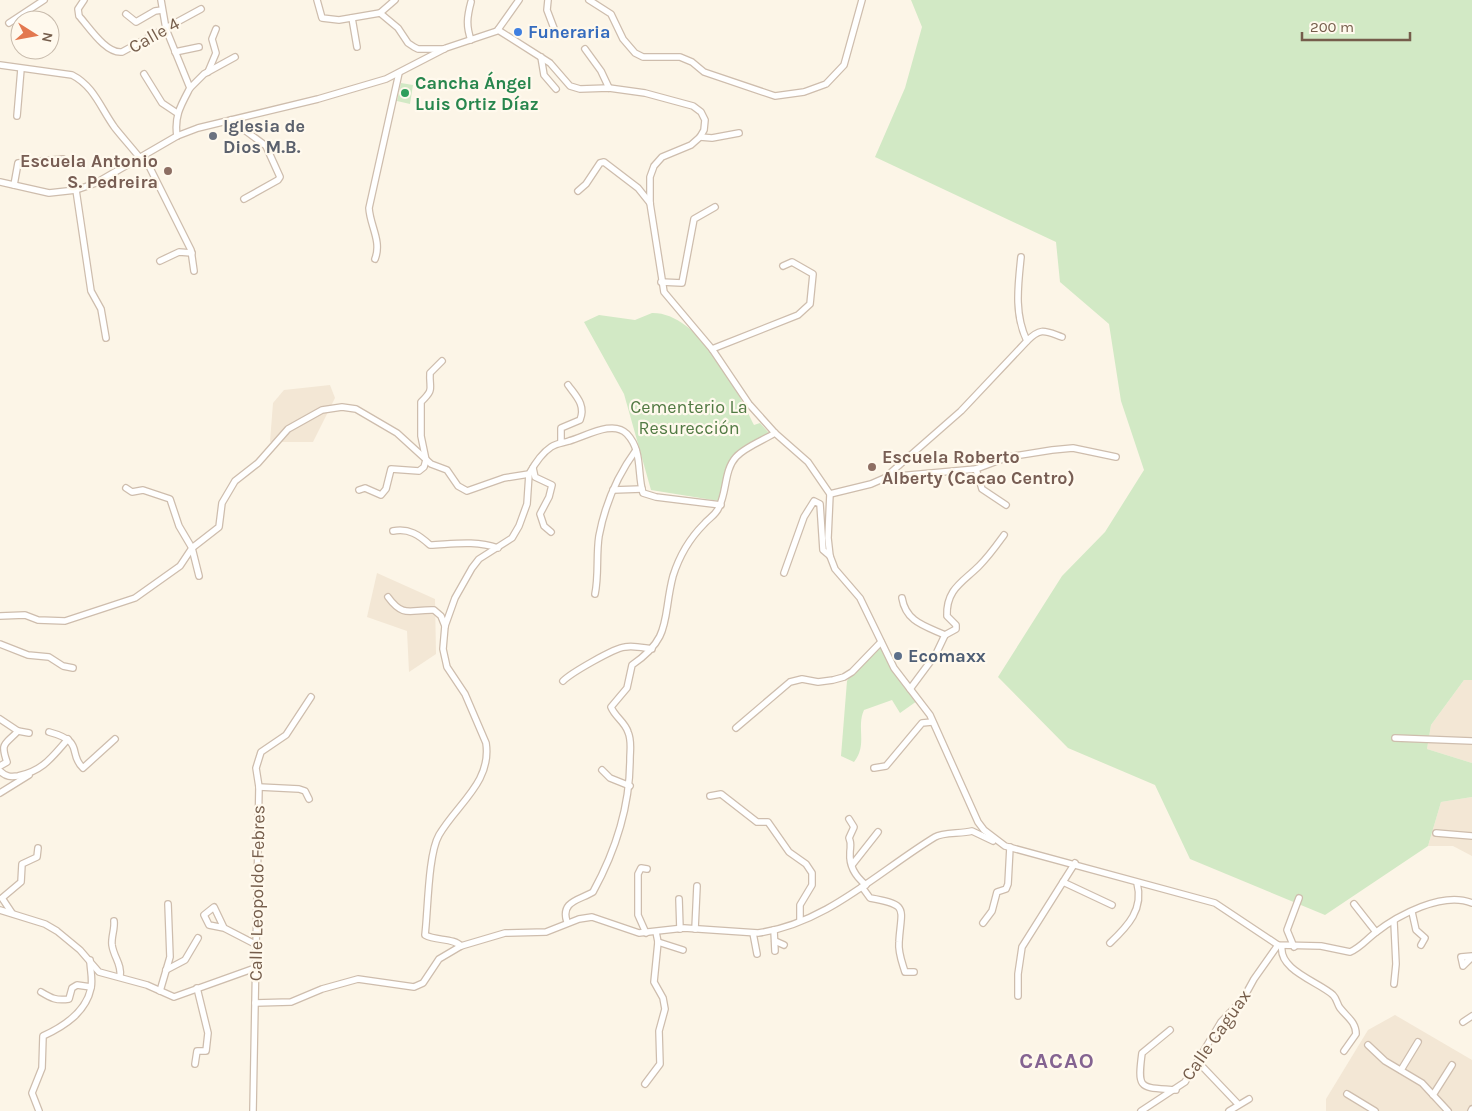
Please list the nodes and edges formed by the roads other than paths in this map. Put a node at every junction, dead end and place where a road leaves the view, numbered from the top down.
1 (84, 0) edge
2 (162, 0) edge
3 (317, 0) edge
4 (395, 0) edge
5 (519, 0) edge
6 (548, 0) edge
7 (589, 0) edge
8 (862, 0) edge
9 (40, 1) edge
10 (471, 2) dead end
11 (202, 9) dead end
12 (162, 10) junction
13 (380, 13) junction
14 (126, 14) dead end
15 (352, 18) junction
16 (9, 23) dead end
17 (166, 29) junction
18 (216, 29) dead end
19 (498, 30) junction
20 (555, 31) dead end
21 (471, 40) junction
22 (198, 47) dead end
23 (357, 47) dead end
24 (446, 48) junction
25 (585, 49) dead end
26 (176, 52) junction
27 (235, 57) dead end
28 (541, 57) junction
29 (0, 65) edge
30 (21, 69) junction
31 (208, 72) junction
32 (399, 73) junction
33 (144, 74) dead end
34 (190, 88) junction
35 (609, 88) junction
36 (556, 89) dead end
37 (177, 113) junction
38 (17, 116) dead end
39 (232, 120) junction
40 (738, 133) dead end
41 (177, 136) junction
42 (700, 137) junction
43 (142, 157) junction
44 (63, 159) dead end
45 (0, 182) edge
46 (14, 185) junction
47 (76, 190) junction
48 (578, 191) dead end
49 (244, 199) dead end
50 (650, 203) junction
51 (715, 208) dead end
52 (192, 252) junction
53 (1021, 257) dead end
54 (375, 259) dead end
55 (160, 261) dead end
56 (783, 266) dead end
57 (194, 271) dead end
58 (661, 282) junction
59 (1062, 336) dead end
60 (106, 338) dead end
61 (1027, 341) junction
62 (712, 349) junction
63 (442, 361) dead end
64 (568, 385) dead end
65 (775, 433) junction
66 (561, 442) junction
67 (636, 450) junction
68 (1116, 457) dead end
69 (426, 460) junction
70 (533, 468) junction
71 (976, 469) junction
72 (529, 474) junction
73 (887, 477) junction
74 (126, 488) dead end
75 (642, 489) junction
76 (359, 490) dead end
77 (613, 490) junction
78 (830, 494) junction
79 (721, 505) junction
80 (1006, 505) dead end
81 (393, 530) dead end
82 (551, 532) dead end
83 (1004, 535) dead end
84 (192, 548) junction
85 (498, 548) junction
86 (830, 556) junction
87 (784, 573) dead end
88 (199, 576) dead end
89 (595, 594) dead end
90 (388, 597) dead end
91 (902, 598) dead end
92 (0, 616) edge
93 (444, 626) junction
94 (945, 635) junction
95 (881, 642) junction
96 (0, 644) edge
97 (652, 649) junction
98 (73, 668) dead end
99 (563, 681) dead end
100 (910, 688) junction
101 (311, 697) dead end
102 (0, 719) edge
103 (932, 722) junction
104 (736, 728) dead end
105 (18, 731) junction
106 (49, 732) dead end
107 (28, 733) dead end
108 (1395, 738) dead end
109 (68, 739) junction
110 (115, 739) dead end
111 (1472, 742) edge
112 (0, 766) edge
113 (874, 768) dead end
114 (602, 770) dead end
115 (0, 772) edge
116 (33, 773) junction
117 (259, 786) junction
118 (630, 786) junction
119 (0, 793) edge
120 (710, 796) dead end
121 (309, 799) dead end
122 (849, 819) dead end
123 (878, 832) dead end
124 (1436, 833) dead end
125 (1472, 836) edge
126 (1005, 846) junction
127 (38, 848) dead end
128 (1075, 863) junction
129 (852, 866) junction
130 (647, 869) dead end
131 (1064, 882) junction
132 (1137, 883) junction
133 (697, 886) dead end
134 (864, 886) junction
135 (1299, 898) dead end
136 (679, 899) dead end
137 (1472, 903) edge
138 (168, 904) dead end
139 (1354, 904) dead end
140 (1112, 905) dead end
141 (0, 910) edge
142 (1412, 912) junction
143 (12, 913) junction
144 (800, 920) junction
145 (114, 921) dead end
146 (567, 922) junction
147 (1394, 922) junction
148 (983, 923) dead end
149 (224, 928) dead end
150 (680, 928) junction
151 (695, 929) junction
152 (774, 930) junction
153 (656, 932) junction
154 (753, 932) junction
155 (1376, 932) junction
156 (646, 933) junction
157 (198, 938) dead end
158 (774, 941) junction
159 (658, 942) junction
160 (1110, 943) dead end
161 (255, 944) junction
162 (784, 945) dead end
163 (1280, 945) junction
164 (1421, 945) dead end
165 (462, 946) junction
166 (1294, 947) junction
167 (683, 950) dead end
168 (775, 951) dead end
169 (757, 954) dead end
170 (90, 960) junction
171 (255, 968) junction
172 (166, 970) junction
173 (914, 972) dead end
174 (120, 977) junction
175 (1394, 984) dead end
176 (91, 987) junction
177 (197, 988) junction
178 (160, 991) junction
179 (41, 992) dead end
180 (1018, 996) dead end
181 (255, 1003) junction
182 (1472, 1016) edge
183 (1463, 1022) dead end
184 (1170, 1030) dead end
185 (1418, 1042) dead end
186 (1368, 1045) dead end
187 (1344, 1051) dead end
188 (1198, 1062) junction
189 (195, 1064) dead end
190 (1452, 1065) dead end
191 (1401, 1070) junction
192 (645, 1084) dead end
193 (1176, 1090) junction
194 (1347, 1094) dead end
195 (1433, 1095) junction
196 (1249, 1099) dead end
197 (1238, 1104) junction
198 (39, 1111) edge
199 (253, 1111) edge
200 (1141, 1111) edge
201 (1229, 1111) edge
202 (1375, 1111) edge
203 (1448, 1111) edge

1 - 17 street, Calle 4
2 - 12 street
3 - 15 street
4 - 13 street
5 - 19 street
6 - 20 street
7 - 8 street
9 - 16 street
10 - 21 street
11 - 17 street, Calle 4
12 - 14 street
12 - 17 street
13 - 15 street
13 - 24 street
15 - 23 street
17 - 26 street
18 - 31 street
19 - 21 street
19 - 28 street
21 - 24 street
22 - 26 street
24 - 32 street
25 - 35 street
26 - 34 street
27 - 31 street
28 - 35 street
28 - 36 street
29 - 30 street
30 - 38 street
30 - 43 street
31 - 34 street
32 - 39 street
32 - 54 street
33 - 37 street
34 - 37 street
35 - 42 street
37 - 41 street
39 - 41 street
39 - 49 street
40 - 42 street
41 - 43 street
42 - 50 street
43 - 47 street
43 - 52 street
44 - 46 street
45 - 46 street
46 - 47 street
47 - 60 street
48 - 50 street
50 - 58 street
51 - 58 street
52 - 55 street
52 - 57 street
53 - 61 street
56 - 62 street
58 - 62 street
59 - 61 street
61 - 73 street
62 - 65 street
63 - 69 street
64 - 66 street
65 - 78 street
65 - 79 street
66 - 67 street
66 - 70 street
67 - 75 street
67 - 77 street
68 - 71 street
69 - 72 street
69 - 76 street
69 - 84 street
70 - 72 street
70 - 82 street
71 - 73 street
71 - 80 street
72 - 85 street
73 - 78 street
74 - 84 street
75 - 77 street
75 - 79 street
77 - 89 street
78 - 86 street
79 - 97 street
81 - 85 street
83 - 94 street
84 - 88 street
84 - 92 street
85 - 93 street
86 - 87 street
86 - 95 street
90 - 93 street
91 - 94 street
93 - 165 street
94 - 100 street
95 - 100 street
95 - 104 street
96 - 98 street
97 - 99 street
97 - 118 street
100 - 103 street
101 - 117 street, Calle Leopoldo Febres
102 - 105 street
103 - 113 street
103 - 126 street
105 - 107 street
105 - 112 street
106 - 109 street
108 - 111 street
109 - 110 street
109 - 116 street
114 - 118 street
115 - 116 street
116 - 119 street
117 - 121 street
117 - 161 street, Calle Leopoldo Febres
118 - 146 street
120 - 144 street
122 - 129 street
123 - 129 street
124 - 125 street
126 - 128 street
126 - 134 street
126 - 148 street
127 - 143 street
128 - 131 street
128 - 132 street
129 - 134 street
130 - 156 street
131 - 140 street
131 - 180 street
132 - 160 street
132 - 163 street
133 - 151 street
134 - 144 street
134 - 173 street
135 - 166 street
136 - 150 street
137 - 142 street
138 - 172 street
139 - 155 street
141 - 143 street
142 - 147 street
142 - 164 street
143 - 170 street
144 - 152 street
145 - 174 street
146 - 156 street
146 - 165 street
147 - 155 street
147 - 175 street
149 - 161 street
150 - 151 street
150 - 153 street
151 - 154 street
152 - 154 street
152 - 158 street
153 - 156 street
153 - 159 street
154 - 169 street
155 - 166 street
157 - 172 street
158 - 162 street
158 - 168 street
159 - 167 street
159 - 192 street
161 - 171 street, Calle Leopoldo Febres
163 - 166 street
163 - 187 street
163 - 188 street, Calle Caguax
165 - 181 street
170 - 174 street
170 - 176 street
171 - 177 street
171 - 181 street, Calle Leopoldo Febres
172 - 178 street
174 - 178 street
176 - 179 street
176 - 198 street
177 - 178 street
177 - 189 street
181 - 199 street, Calle Leopoldo Febres
182 - 183 street
184 - 193 street
185 - 191 street
186 - 191 street
188 - 193 street, Calle Caguax
188 - 197 street
190 - 195 street
191 - 195 street
193 - 200 street, Calle Caguax
194 - 202 street
195 - 203 street
196 - 197 street
197 - 201 street

